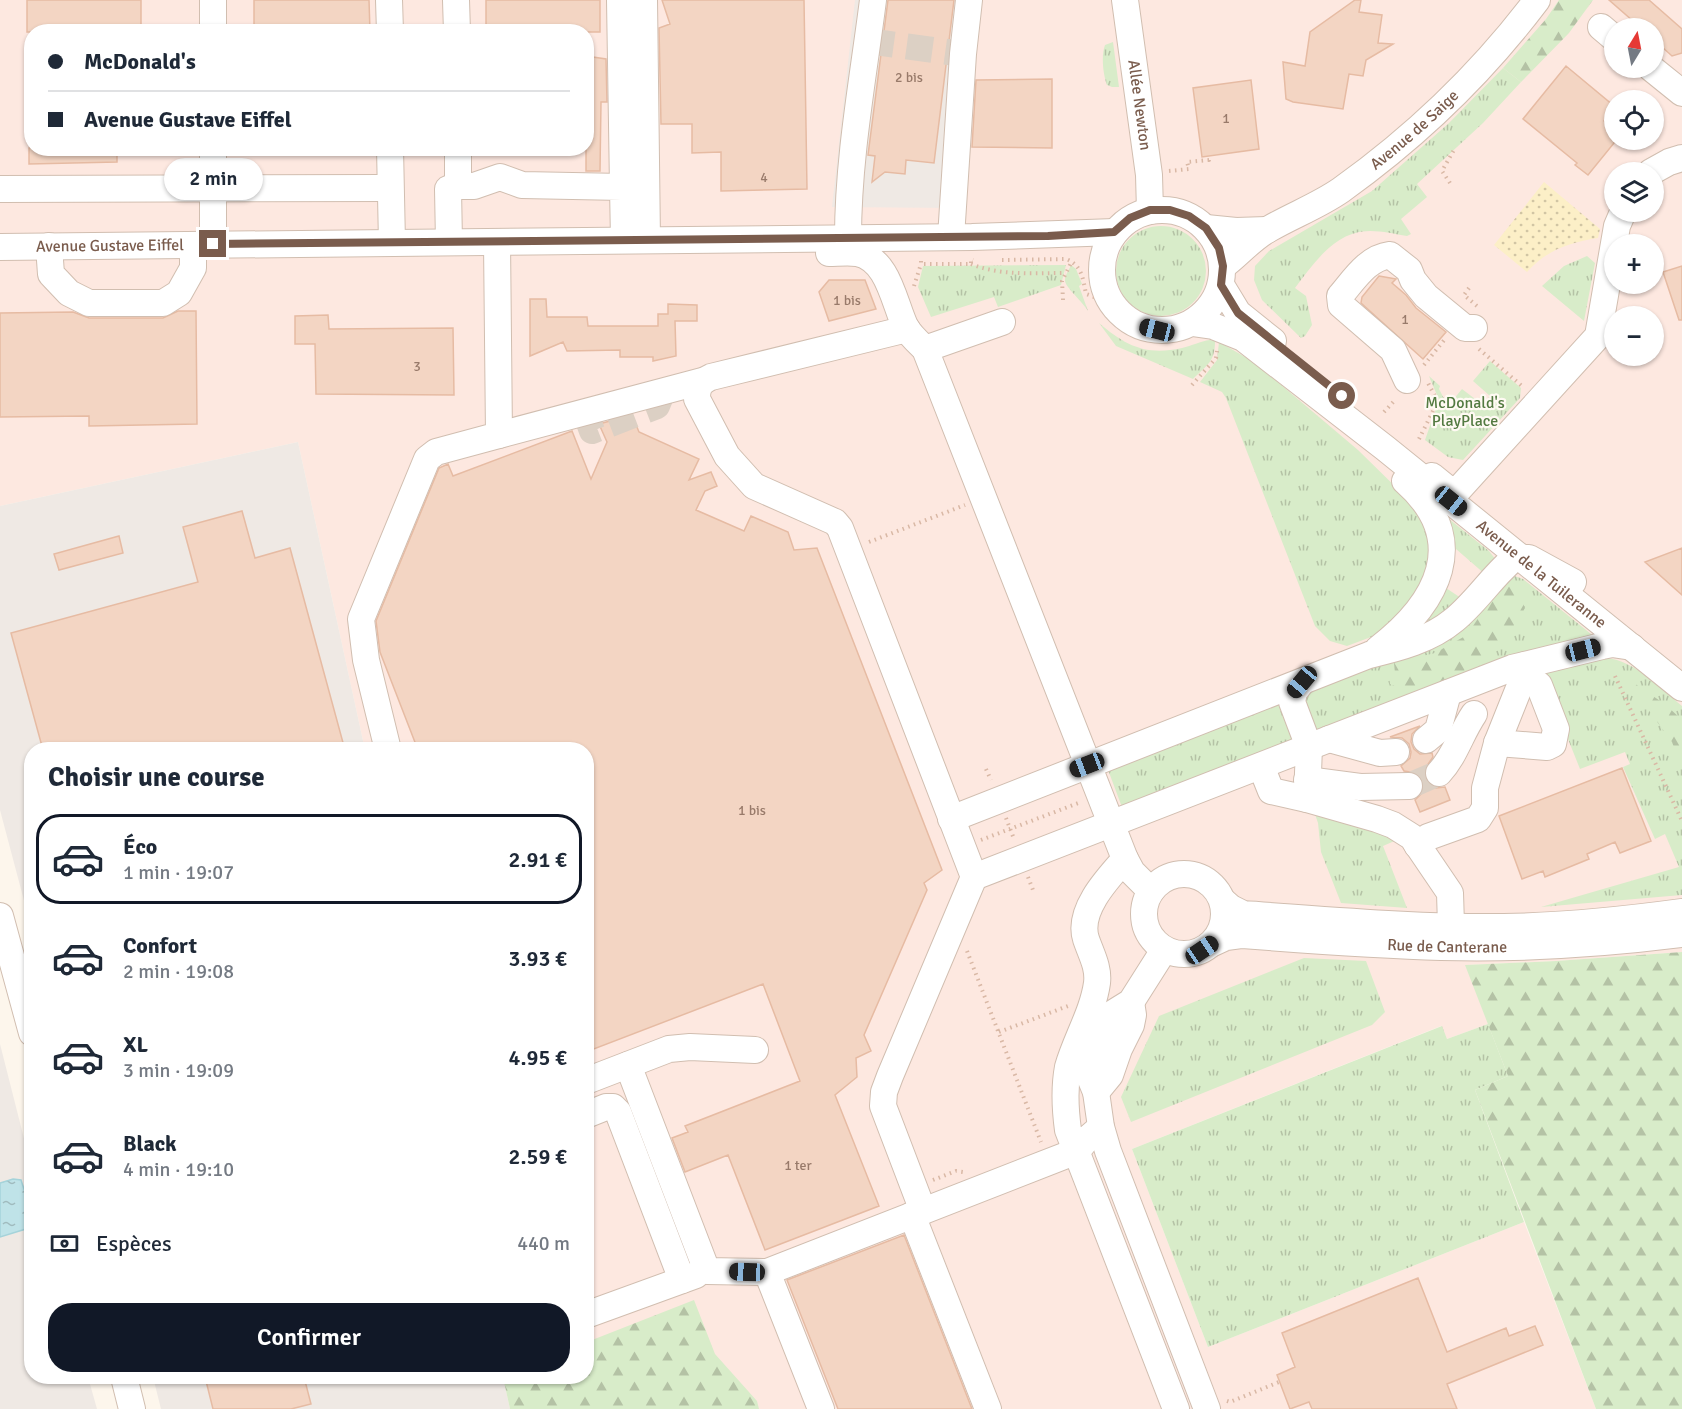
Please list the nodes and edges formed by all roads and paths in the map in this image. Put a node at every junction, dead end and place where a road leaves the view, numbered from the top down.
1 (213, 0) edge
2 (389, 0) edge
3 (456, 0) edge
4 (620, 0) edge
5 (644, 0) edge
6 (873, 0) edge
7 (969, 0) edge
8 (1125, 0) edge
9 (1537, 0) edge
10 (213, 24) edge
11 (390, 24) edge
12 (457, 24) edge
13 (1663, 78) edge
14 (1682, 93) edge
15 (1455, 148) dead end
16 (213, 156) edge
17 (390, 156) edge
18 (458, 156) edge
19 (1209, 156) dead end
20 (1682, 158) edge
21 (1664, 165) edge
22 (1160, 173) dead end
23 (1450, 183) dead end
24 (458, 186) junction
25 (623, 187) junction
26 (213, 188) junction
27 (390, 188) junction
28 (0, 189) edge
29 (1150, 210) junction
30 (1619, 222) edge
31 (1206, 228) junction
32 (1267, 230) junction
33 (1114, 232) junction
34 (1048, 236) junction
35 (951, 237) junction
36 (848, 238) junction
37 (748, 239) junction
38 (635, 240) junction
39 (449, 242) junction
40 (497, 242) junction
41 (392, 243) junction
42 (203, 245) junction
43 (50, 246) junction
44 (0, 247) edge
45 (1066, 260) dead end
46 (1072, 261) junction
47 (921, 264) dead end
48 (971, 264) dead end
49 (1101, 268) junction
50 (1066, 273) junction
51 (1222, 275) junction
52 (1469, 288) dead end
53 (918, 296) dead end
54 (1063, 300) dead end
55 (1111, 303) junction
56 (1002, 322) dead end
57 (1192, 322) junction
58 (1476, 327) junction
59 (907, 328) junction
60 (1448, 336) dead end
61 (1217, 347) dead end
62 (925, 349) junction
63 (702, 381) junction
64 (1413, 381) junction
65 (1192, 385) dead end
66 (1525, 390) dead end
67 (1384, 412) dead end
68 (1356, 425) junction
69 (499, 435) junction
70 (1419, 439) dead end
71 (1385, 448) junction
72 (1459, 489) junction
73 (983, 498) junction
74 (848, 550) junction
75 (1521, 558) junction
76 (1574, 582) junction
77 (1632, 647) junction
78 (1370, 655) junction
79 (1522, 670) junction
80 (1682, 671) edge
81 (1615, 676) dead end
82 (1302, 682) junction
83 (1682, 688) edge
84 (1448, 693) junction
85 (1426, 740) dead end
86 (386, 742) edge
87 (1319, 743) junction
88 (1497, 743) junction
89 (1396, 752) dead end
90 (1087, 765) junction
91 (1261, 765) junction
92 (986, 769) dead end
93 (1439, 773) tunnel mouth
94 (1409, 786) tunnel mouth
95 (1307, 790) junction
96 (1099, 795) junction
97 (999, 800) junction
98 (951, 819) junction
99 (1682, 820) edge
100 (1110, 824) junction
101 (1010, 829) junction
102 (1417, 845) junction
103 (962, 847) junction
104 (1021, 859) junction
105 (1125, 859) junction
106 (974, 877) junction
107 (1033, 890) dead end
108 (1151, 891) junction
109 (1223, 901) junction
110 (1682, 912) edge
111 (0, 916) edge
112 (956, 922) junction
113 (1451, 925) junction
114 (1682, 934) edge
115 (1213, 943) junction
116 (1164, 950) junction
117 (1094, 996) junction
118 (24, 1004) edge
119 (999, 1032) junction
120 (755, 1050) dead end
121 (628, 1065) junction
122 (594, 1078) edge
123 (594, 1111) edge
124 (1101, 1127) junction
125 (1042, 1143) dead end
126 (1077, 1151) junction
127 (918, 1213) junction
128 (708, 1271) junction
129 (767, 1272) junction
130 (681, 1281) junction
131 (594, 1312) edge
132 (1279, 1382) dead end
133 (126, 1384) edge
134 (1215, 1405) edge
135 (132, 1409) edge
136 (821, 1409) edge
137 (988, 1409) edge
138 (1176, 1409) edge

1 - 10 street
2 - 11 street
3 - 12 street
4 - 25 street
5 - 38 street
6 - 36 street
7 - 35 street
8 - 29 street, Allée Newton
9 - 32 street, Avenue de Saige
13 - 14 street
15 - 23 path
16 - 26 street
17 - 27 street
18 - 24 street
19 - 22 path
20 - 21 street
24 - 25 street
24 - 39 street
25 - 38 street
26 - 27 street
26 - 28 street
26 - 42 street
27 - 41 street
29 - 31 street
29 - 33 street
30 - 72 street
31 - 32 street, Avenue de Saige
31 - 51 street
32 - 51 street, Avenue de Saige
33 - 34 street, Avenue Gustave Eiffel
33 - 49 street
34 - 35 street, Avenue Gustave Eiffel
34 - 49 street, Avenue Gustave Eiffel
35 - 36 street, Avenue Gustave Eiffel
36 - 37 street, Avenue Gustave Eiffel
37 - 38 street, Avenue Gustave Eiffel
37 - 59 street
38 - 40 street, Avenue Gustave Eiffel
39 - 40 street, Avenue Gustave Eiffel
39 - 41 street, Avenue Gustave Eiffel
40 - 69 street
41 - 42 street, Avenue Gustave Eiffel
42 - 43 street, Avenue Gustave Eiffel
42 - 43 street
43 - 44 street, Avenue Gustave Eiffel
45 - 46 path
46 - 50 path
46 - 55 path
47 - 53 path
48 - 50 path
49 - 55 street
50 - 54 path
51 - 57 street
51 - 72 street, Avenue de la Tuileranne
52 - 58 path
55 - 57 street
56 - 62 street
57 - 68 street, Avenue de la Tuileranne
58 - 64 street
58 - 66 path
59 - 62 street
59 - 63 street
60 - 64 path
61 - 65 path
62 - 73 street
63 - 69 street
63 - 74 street
64 - 67 path
64 - 70 path
68 - 71 street, Avenue de la Tuileranne
68 - 78 street
69 - 86 street
71 - 72 street
71 - 75 street, Avenue de la Tuileranne
72 - 76 street, Avenue de la Tuileranne
73 - 74 path
73 - 90 street
74 - 98 street
75 - 76 street
75 - 77 street, Avenue de la Tuileranne
75 - 78 street
76 - 80 street, Avenue de la Tuileranne
77 - 79 street
77 - 83 street, Avenue de la Tuileranne
78 - 82 street
79 - 84 street
79 - 88 street
79 - 88 street
79 - 93 street
81 - 99 path
82 - 87 street
82 - 90 street
84 - 85 street
84 - 87 street
87 - 89 street
87 - 91 street
87 - 95 street
88 - 102 street
90 - 96 street
90 - 97 street
91 - 95 street
91 - 100 street
92 - 97 path
94 - 95 street
95 - 102 street
96 - 100 street
96 - 101 path
97 - 98 street
97 - 101 path
98 - 103 street
100 - 104 street
100 - 105 street
101 - 103 path
101 - 104 path
102 - 113 street
103 - 106 street
104 - 106 street
104 - 107 path
105 - 108 street
105 - 117 street
106 - 112 street
108 - 109 street
108 - 116 street
109 - 113 street, Rue de Canterane
109 - 115 street
110 - 113 street, Rue de Canterane
111 - 118 street
112 - 119 path
112 - 127 street
114 - 115 street, Rue de Canterane
115 - 116 street
116 - 124 street
117 - 119 path
117 - 126 street
119 - 125 path
120 - 121 street
121 - 122 street
121 - 128 street
123 - 130 street
124 - 126 street
124 - 134 street
126 - 127 street
126 - 138 street
127 - 129 street
127 - 137 street
128 - 129 street
128 - 130 street
129 - 136 street
130 - 131 street
132 - 134 path
133 - 135 street

